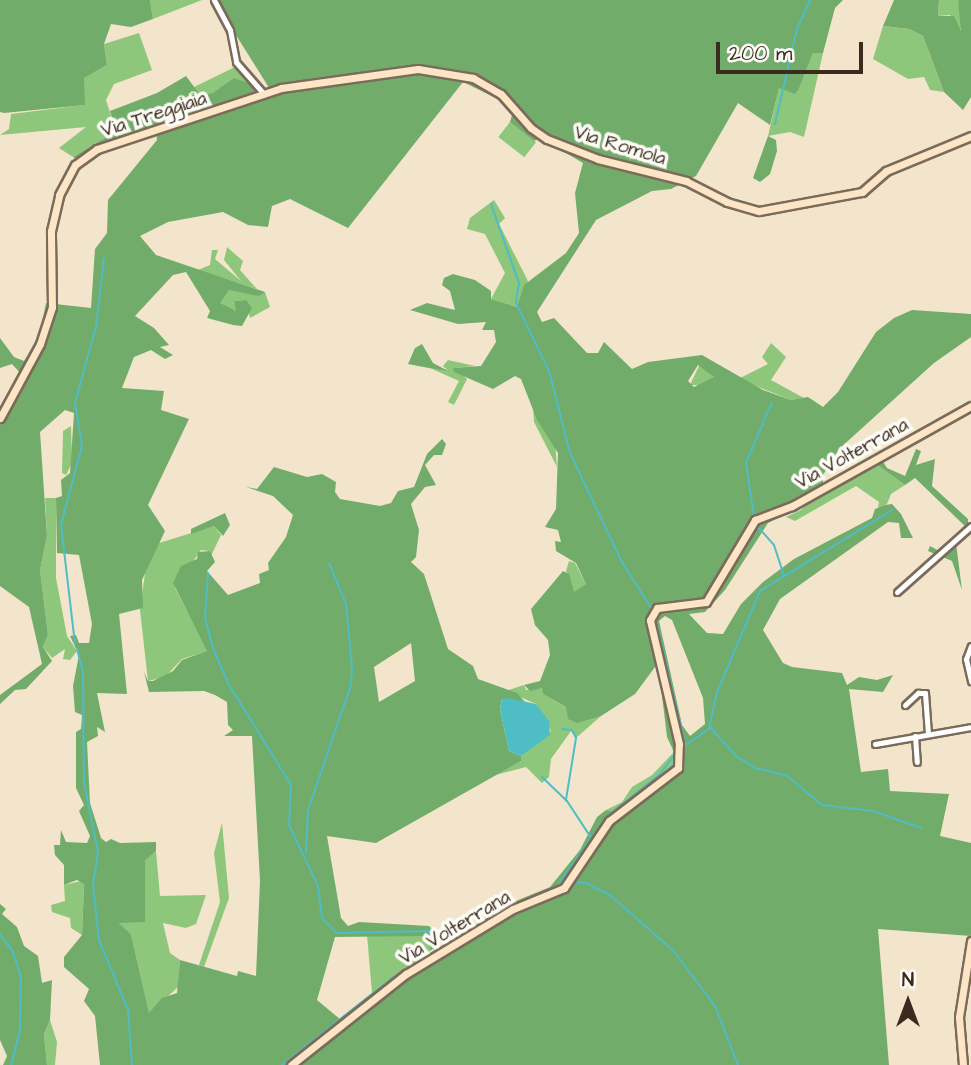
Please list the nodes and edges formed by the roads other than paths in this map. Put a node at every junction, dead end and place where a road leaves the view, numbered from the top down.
1 (214, 0) edge
2 (264, 94) junction
3 (971, 136) edge
4 (971, 406) edge
5 (0, 418) edge
6 (971, 526) edge
7 (897, 592) dead end
8 (971, 646) edge
9 (971, 681) edge
10 (905, 705) dead end
11 (971, 727) edge
12 (928, 734) junction
13 (915, 736) junction
14 (875, 744) dead end
15 (917, 762) dead end
16 (971, 941) edge
17 (291, 1065) edge
18 (963, 1065) edge

1 - 2 street
2 - 3 street, Via Romola
2 - 5 street, Via Treggiaia
4 - 17 street, Via Volterrana
6 - 7 street
8 - 9 street
10 - 12 street
11 - 12 street
12 - 13 street
13 - 14 street
13 - 15 street
16 - 18 street

